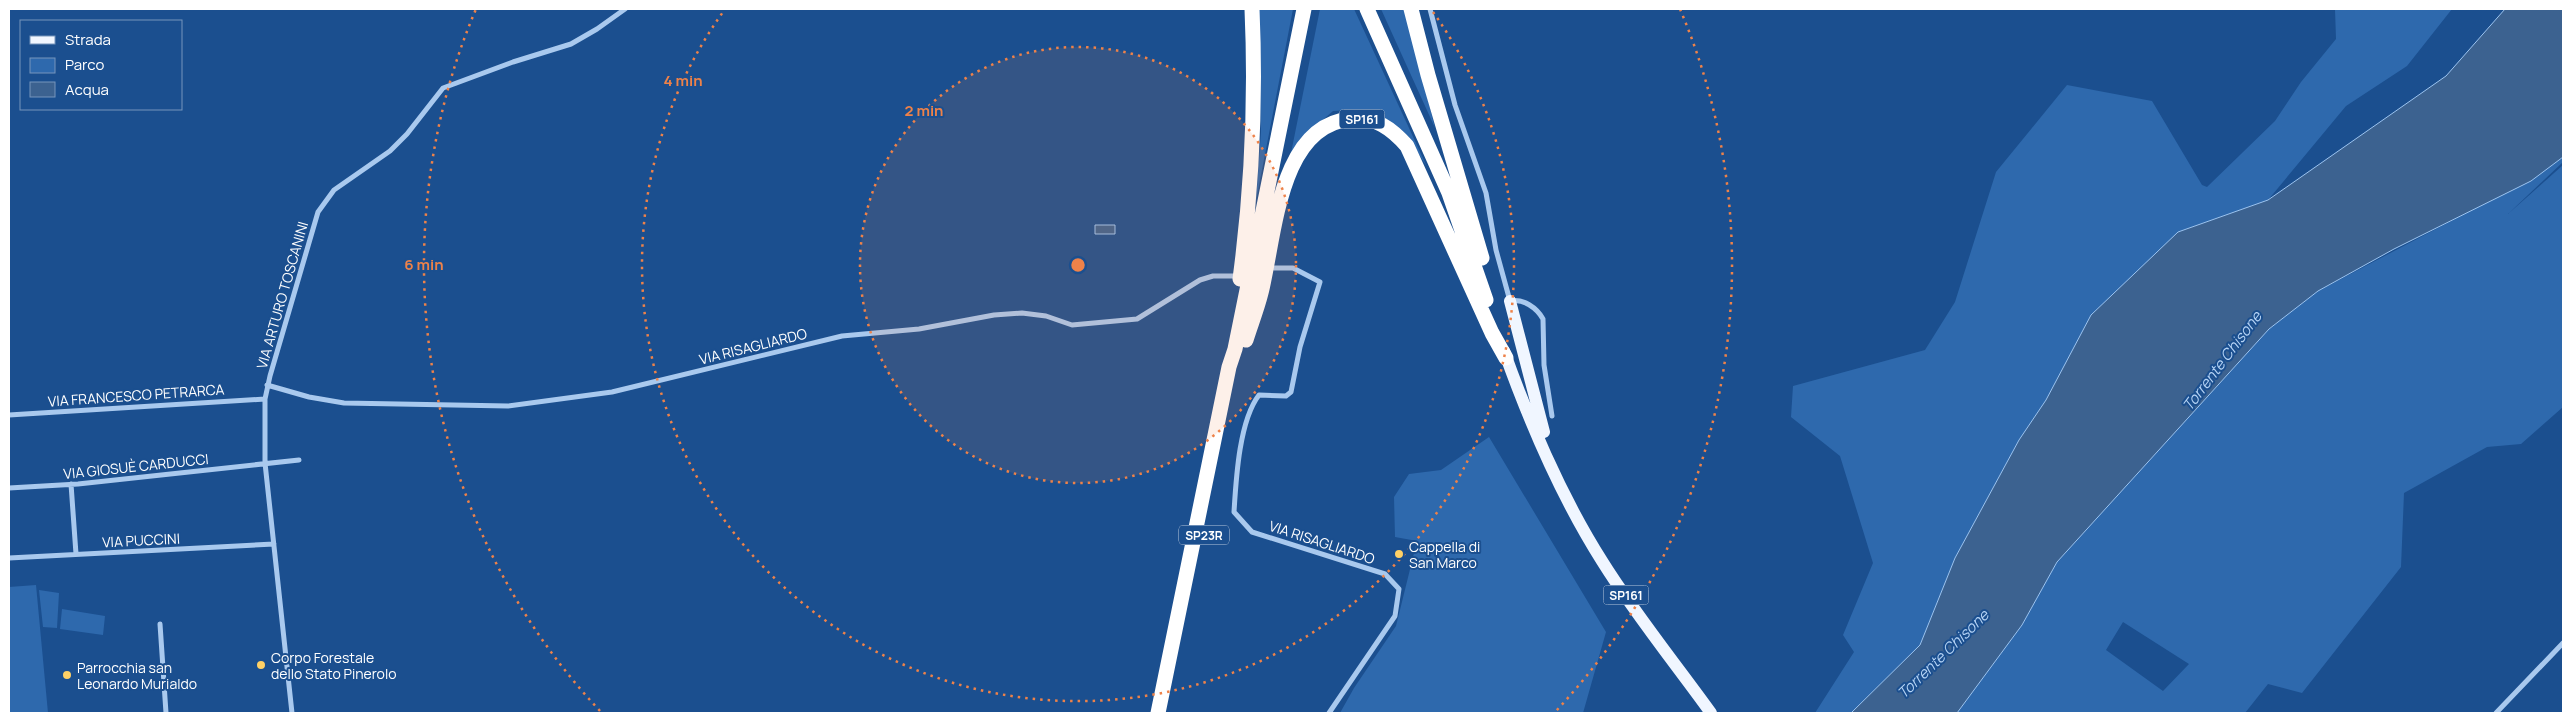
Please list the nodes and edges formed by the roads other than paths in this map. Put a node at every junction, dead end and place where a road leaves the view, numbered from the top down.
1 (625, 9) edge
2 (1252, 9) edge
3 (1304, 9) edge
4 (1313, 9) edge
5 (1367, 9) edge
6 (1411, 9) edge
7 (1430, 9) edge
8 (1274, 268) dead end
9 (1234, 276) dead end
10 (1510, 301) junction
11 (1490, 311) junction
12 (1241, 356) junction
13 (1506, 358) junction
14 (1229, 367) junction
15 (268, 386) junction
16 (265, 399) junction
17 (9, 415) edge
18 (1552, 416) dead end
19 (299, 460) dead end
20 (265, 463) junction
21 (1554, 468) junction
22 (71, 484) junction
23 (9, 488) edge
24 (274, 544) junction
25 (76, 554) junction
26 (9, 558) edge
27 (160, 624) dead end
28 (2563, 643) edge
29 (166, 713) edge
30 (292, 713) edge
31 (1158, 713) edge
32 (1167, 713) edge
33 (1329, 713) edge
34 (1712, 713) edge
35 (2496, 713) edge

1 - 15 street, VIA ARTURO TOSCANINI
2 - 14 highway, SP23R
3 - 14 highway, SP23R
4 - 12 highway, SP23R
5 - 11 highway, SP161
6 - 11 highway, SP161
7 - 10 street
8 - 33 street, VIA RISAGLIARDO
9 - 15 street, VIA RISAGLIARDO
10 - 18 street
10 - 21 main road
11 - 13 main road, SP161
12 - 13 highway, SP161
12 - 32 highway, SP23R
13 - 21 main road, SP161
14 - 31 highway, SP23R
15 - 16 street, VIA ARTURO TOSCANINI
16 - 17 street, VIA FRANCESCO PETRARCA
16 - 20 street, VIA ARTURO TOSCANINI
19 - 20 street
20 - 22 street, VIA GIOSUÈ CARDUCCI
20 - 24 street, VIA ARTURO TOSCANINI
21 - 34 main road, SP161
22 - 23 street, VIA GIOSUÈ CARDUCCI
22 - 25 street
24 - 25 street, VIA PUCCINI
24 - 30 street, VIA ARTURO TOSCANINI
25 - 26 street, VIA PUCCINI
27 - 29 street
28 - 35 street

